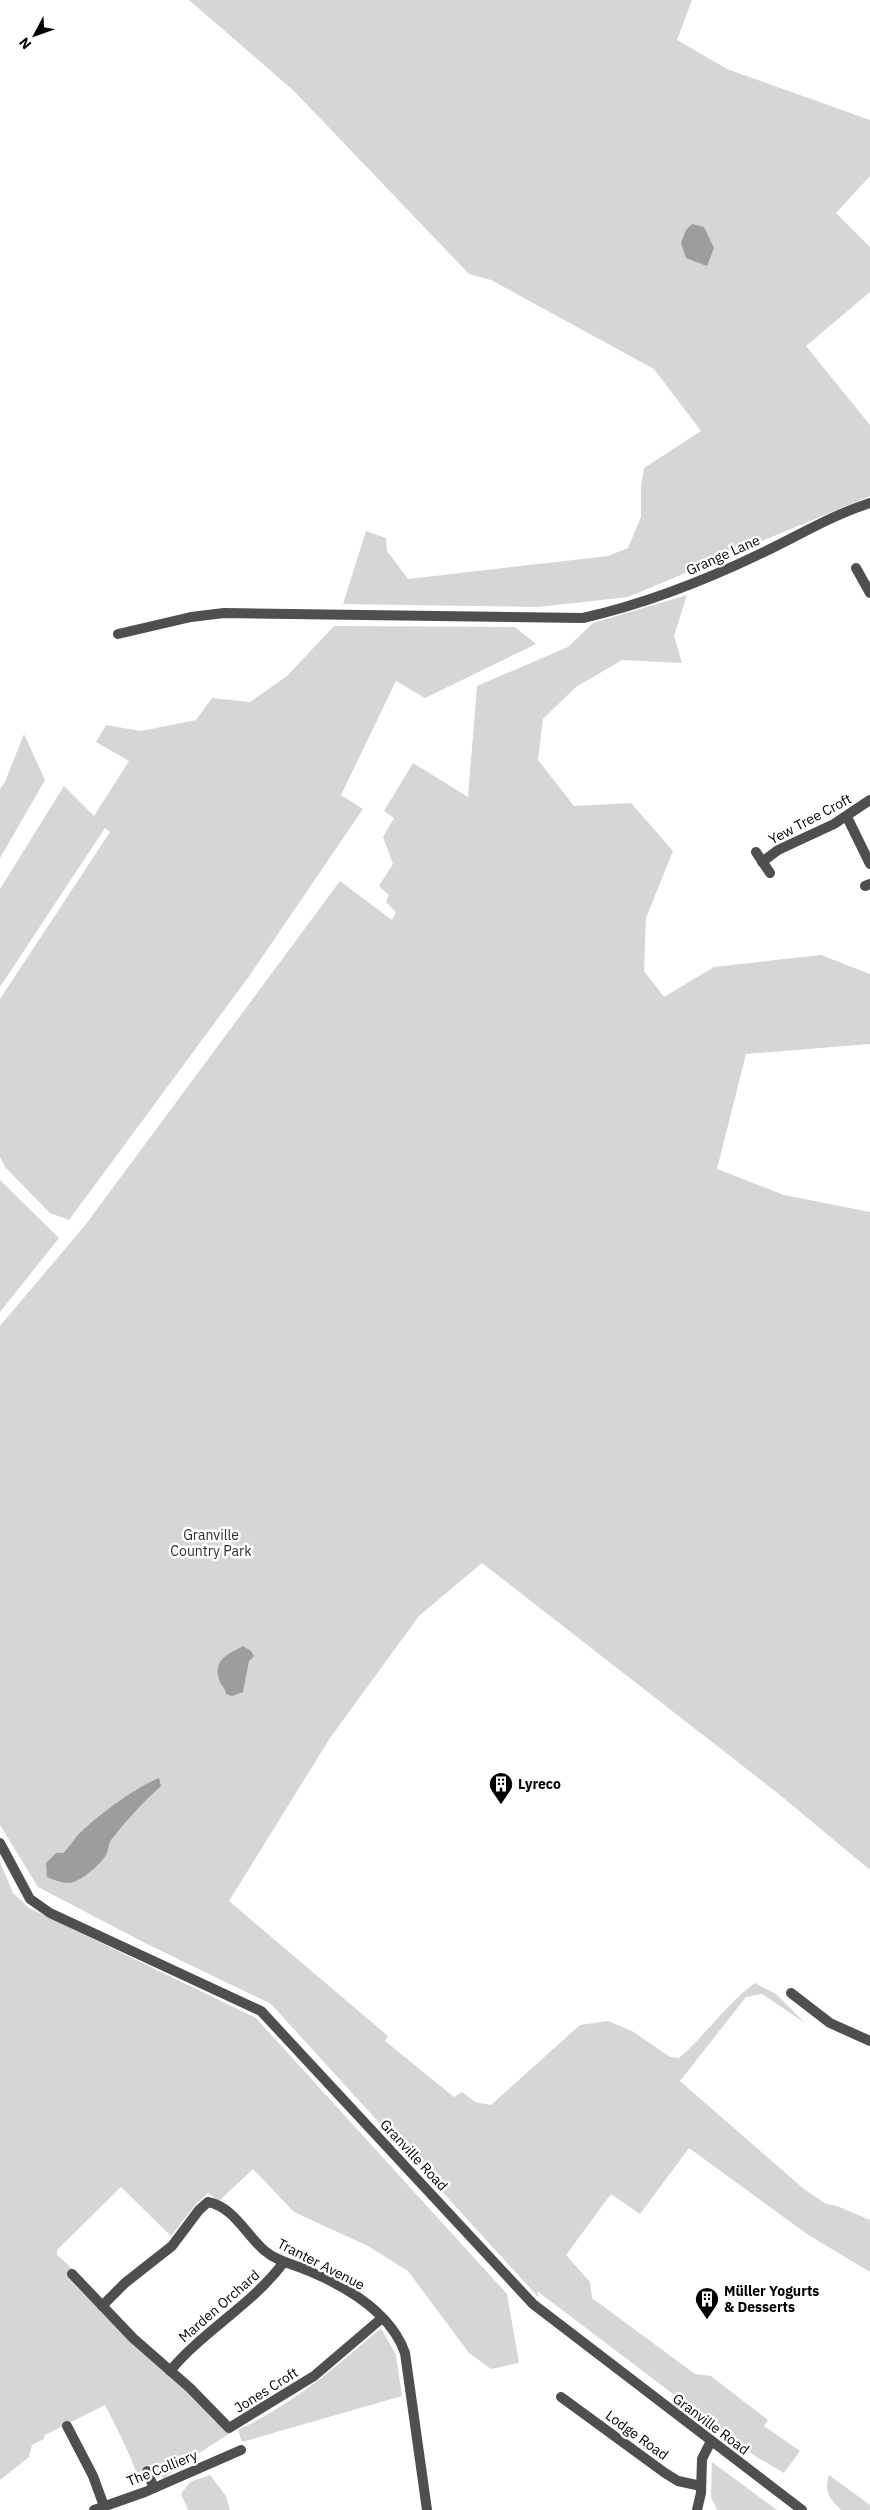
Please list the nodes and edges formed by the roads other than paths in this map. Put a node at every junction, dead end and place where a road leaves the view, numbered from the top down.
1 (870, 503) edge
2 (856, 568) dead end
3 (866, 576) edge
4 (870, 593) edge
5 (118, 634) dead end
6 (870, 800) edge
7 (847, 817) junction
8 (756, 852) dead end
9 (762, 862) junction
10 (870, 864) edge
11 (770, 873) dead end
12 (0, 1843) edge
13 (791, 1993) dead end
14 (870, 2040) edge
15 (284, 2262) junction
16 (72, 2274) dead end
17 (102, 2306) junction
18 (382, 2318) junction
19 (170, 2371) junction
20 (561, 2397) dead end
21 (67, 2426) dead end
22 (711, 2441) junction
23 (241, 2450) dead end
24 (147, 2471) dead end
25 (701, 2486) junction
26 (154, 2488) junction
27 (104, 2506) junction
28 (94, 2510) edge
29 (427, 2510) edge
30 (697, 2510) edge
31 (802, 2510) edge

1 - 5 street, Grange Lane
2 - 3 street
3 - 4 street
6 - 7 street, Yew Tree Croft
7 - 9 street, Yew Tree Croft
7 - 10 street
8 - 9 street
9 - 11 street
12 - 22 street, Granville Road
13 - 14 street
15 - 17 street, Tranter Avenue
15 - 18 street, Tranter Avenue
15 - 19 street, Marden Orchard
16 - 17 street, Jones Croft
17 - 19 street, Jones Croft
18 - 19 street, Jones Croft
18 - 29 street, Tranter Avenue
20 - 25 street, Lodge Road
21 - 27 street
22 - 25 street
22 - 31 street, Granville Road
23 - 26 street, The Colliery
24 - 26 street
25 - 30 street
26 - 27 street, The Colliery
27 - 28 street, The Colliery

